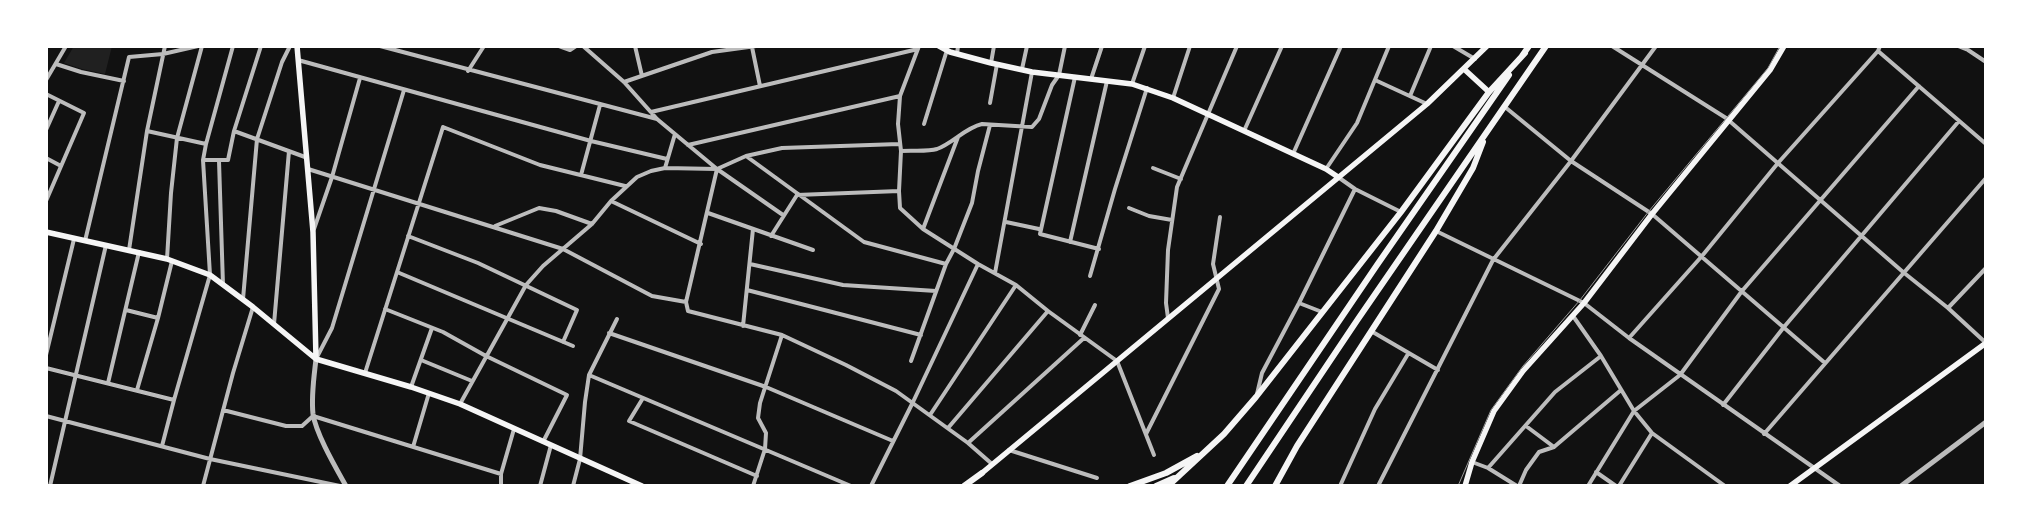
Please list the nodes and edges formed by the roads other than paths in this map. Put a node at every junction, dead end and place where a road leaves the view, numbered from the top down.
1 (60, 46) edge
2 (165, 46) edge
3 (198, 46) edge
4 (202, 46) edge
5 (233, 46) edge
6 (261, 46) edge
7 (290, 46) edge
8 (297, 46) edge
9 (380, 46) edge
10 (484, 46) edge
11 (559, 46) edge
12 (576, 46) edge
13 (583, 46) edge
14 (635, 46) edge
15 (939, 46) edge
16 (958, 46) edge
17 (994, 46) edge
18 (1027, 46) edge
19 (1065, 46) edge
20 (1102, 46) edge
21 (1145, 46) edge
22 (1190, 46) edge
23 (1237, 46) edge
24 (1282, 46) edge
25 (1341, 46) edge
26 (1389, 46) edge
27 (1431, 46) edge
28 (1453, 46) edge
29 (1487, 46) edge
30 (1529, 46) edge
31 (1546, 46) edge
32 (1612, 46) edge
33 (1656, 46) edge
34 (1784, 46) edge
35 (1880, 46) edge
36 (1958, 46) edge
37 (386, 47) edge
38 (754, 47) edge
39 (66, 48) edge
40 (918, 48) edge
41 (947, 50) junction
42 (1878, 52) junction
43 (1525, 53) junction
44 (163, 54) junction
45 (957, 54) junction
46 (1475, 59) junction
47 (297, 60) junction
48 (1986, 62) edge
49 (56, 64) junction
50 (994, 64) junction
51 (1641, 66) junction
52 (1464, 69) junction
53 (468, 70) junction
54 (1022, 70) junction
55 (1032, 72) junction
56 (1059, 75) junction
57 (642, 76) junction
58 (1075, 77) junction
59 (360, 78) junction
60 (1091, 79) junction
61 (46, 80) edge
62 (1375, 80) junction
63 (124, 81) junction
64 (1107, 81) junction
65 (624, 82) junction
66 (1132, 84) junction
67 (760, 86) junction
68 (1919, 86) junction
69 (1147, 88) junction
70 (404, 90) junction
71 (1489, 92) junction
72 (46, 94) edge
73 (900, 96) junction
74 (1410, 96) junction
75 (1173, 98) junction
76 (60, 101) junction
77 (990, 103) dead end
78 (1427, 104) junction
79 (600, 105) junction
80 (1505, 106) junction
81 (652, 112) junction
82 (1207, 113) junction
83 (656, 119) junction
84 (1729, 120) junction
85 (1959, 121) junction
86 (924, 124) dead end
87 (990, 125) junction
88 (1022, 128) junction
89 (46, 130) edge
90 (1244, 130) junction
91 (1489, 130) junction
92 (146, 131) junction
93 (234, 131) junction
94 (675, 134) junction
95 (958, 137) junction
96 (177, 138) junction
97 (257, 139) junction
98 (591, 141) junction
99 (206, 144) junction
100 (900, 144) junction
101 (1986, 144) edge
102 (688, 145) junction
103 (289, 151) junction
104 (901, 151) junction
105 (1293, 154) junction
106 (746, 156) junction
107 (305, 157) junction
108 (46, 158) edge
109 (667, 159) junction
110 (203, 160) junction
111 (219, 161) junction
112 (1571, 161) junction
113 (1778, 164) junction
114 (61, 166) junction
115 (306, 168) junction
116 (665, 168) junction
117 (1153, 168) dead end
118 (717, 169) junction
119 (1326, 169) junction
120 (581, 175) junction
121 (332, 177) junction
122 (1338, 177) junction
123 (1986, 178) edge
124 (1181, 179) junction
125 (625, 186) junction
126 (1355, 189) junction
127 (374, 190) junction
128 (899, 191) junction
129 (797, 195) junction
130 (46, 201) edge
131 (611, 201) junction
132 (1820, 201) junction
133 (418, 204) junction
134 (1129, 208) dead end
135 (1401, 212) junction
136 (708, 213) junction
137 (1652, 214) junction
138 (783, 215) junction
139 (1220, 217) dead end
140 (1172, 220) junction
141 (1006, 222) junction
142 (592, 224) junction
143 (494, 226) junction
144 (753, 229) junction
145 (923, 229) junction
146 (1039, 229) junction
147 (1436, 231) junction
148 (46, 232) edge
149 (313, 232) junction
150 (1861, 235) junction
151 (408, 236) junction
152 (771, 236) junction
153 (74, 239) junction
154 (85, 241) junction
155 (1070, 242) junction
156 (701, 244) junction
157 (106, 245) junction
158 (564, 249) junction
159 (954, 249) junction
160 (1098, 249) junction
161 (129, 250) junction
162 (813, 250) dead end
163 (139, 252) junction
164 (1702, 256) junction
165 (169, 260) junction
166 (1494, 260) junction
167 (750, 264) junction
168 (946, 264) junction
169 (978, 264) junction
170 (1986, 268) edge
171 (396, 272) junction
172 (1903, 272) junction
173 (995, 273) junction
174 (210, 276) junction
175 (1090, 276) dead end
176 (1216, 278) junction
177 (223, 284) junction
178 (526, 285) junction
179 (1016, 285) junction
180 (748, 290) junction
181 (936, 291) junction
182 (1742, 291) junction
183 (243, 299) junction
184 (686, 302) junction
185 (1299, 303) junction
186 (1584, 303) junction
187 (1095, 305) dead end
188 (253, 306) junction
189 (1948, 308) junction
190 (385, 309) junction
191 (126, 310) junction
192 (1048, 311) junction
193 (1322, 312) junction
194 (1573, 316) junction
195 (158, 318) junction
196 (1168, 318) junction
197 (506, 319) junction
198 (617, 319) dead end
199 (274, 324) junction
200 (743, 326) junction
201 (1784, 327) junction
202 (432, 328) junction
203 (1371, 331) junction
204 (609, 334) junction
205 (920, 335) junction
206 (1080, 335) junction
207 (782, 336) junction
208 (1084, 338) junction
209 (1629, 338) junction
210 (562, 342) junction
211 (1986, 343) edge
212 (573, 346) dead end
213 (1408, 354) junction
214 (46, 355) edge
215 (486, 356) junction
216 (1601, 356) junction
217 (316, 359) junction
218 (421, 360) junction
219 (911, 361) dead end
220 (1117, 361) junction
221 (1825, 363) junction
222 (46, 368) edge
223 (1438, 370) junction
224 (365, 373) junction
225 (589, 375) junction
226 (1680, 375) junction
227 (76, 376) junction
228 (472, 381) junction
229 (108, 383) junction
230 (411, 387) junction
231 (766, 387) junction
232 (137, 390) junction
233 (1621, 390) junction
234 (429, 393) junction
235 (643, 398) junction
236 (1256, 398) junction
237 (174, 400) junction
238 (913, 402) junction
239 (460, 404) junction
240 (1722, 404) junction
241 (223, 410) junction
242 (1634, 411) junction
243 (930, 415) junction
244 (46, 416) edge
245 (313, 416) junction
246 (64, 420) junction
247 (1986, 422) edge
248 (1526, 426) junction
249 (948, 428) junction
250 (514, 429) junction
251 (1652, 433) junction
252 (1146, 434) junction
253 (1764, 434) junction
254 (893, 441) junction
255 (544, 442) junction
256 (968, 443) junction
257 (551, 445) junction
258 (162, 446) junction
259 (413, 447) junction
260 (1554, 447) junction
261 (765, 449) junction
262 (1009, 450) junction
263 (1207, 450) junction
264 (1154, 456) dead end
265 (210, 459) junction
266 (580, 459) junction
267 (1472, 462) junction
268 (992, 464) junction
269 (1488, 468) junction
270 (1813, 468) junction
271 (1596, 472) junction
272 (982, 473) junction
273 (501, 474) junction
274 (757, 476) junction
275 (1178, 477) junction
276 (1097, 478) dead end
277 (50, 486) edge
278 (203, 486) edge
279 (340, 486) edge
280 (346, 486) edge
281 (501, 486) edge
282 (540, 486) edge
283 (573, 486) edge
284 (642, 486) edge
285 (753, 486) edge
286 (850, 486) edge
287 (871, 486) edge
288 (964, 486) edge
289 (972, 486) edge
290 (1130, 486) edge
291 (1156, 486) edge
292 (1168, 486) edge
293 (1227, 486) edge
294 (1246, 486) edge
295 (1275, 486) edge
296 (1340, 486) edge
297 (1378, 486) edge
298 (1464, 486) edge
299 (1518, 486) edge
300 (1588, 486) edge
301 (1618, 486) edge
302 (1725, 486) edge
303 (1790, 486) edge
304 (1840, 486) edge
305 (1901, 486) edge

1 - 39 street
2 - 44 street
3 - 44 street
4 - 96 street
5 - 99 street
6 - 93 street
7 - 97 street
8 - 47 main road
9 - 37 street
10 - 53 street
11 - 12 street
13 - 65 street
14 - 57 street
15 - 41 main road
16 - 45 street
17 - 50 street
18 - 54 street
19 - 56 street
20 - 60 street
21 - 66 street
22 - 75 street
23 - 82 street
24 - 90 street
25 - 105 street
26 - 62 street
27 - 74 street
28 - 46 street
29 - 46 main road
30 - 43 highway
31 - 80 highway
32 - 51 street
33 - 51 street
34 - 84 main road
35 - 42 street
36 - 48 street
37 - 53 street
38 - 57 street
38 - 67 street
39 - 49 street
40 - 67 street
40 - 73 street
41 - 45 main road
41 - 86 street
42 - 68 street
42 - 113 street
43 - 71 highway
43 - 293 highway
44 - 63 street
44 - 92 street
45 - 50 main road
46 - 52 main road
47 - 59 street
47 - 107 main road
49 - 61 street
49 - 63 street
50 - 54 main road
50 - 77 street
51 - 84 street
51 - 112 street
52 - 71 main road
52 - 78 main road
53 - 79 street
54 - 55 main road
55 - 56 main road
55 - 88 street
56 - 58 main road
56 - 88 street
57 - 65 street
58 - 60 main road
58 - 146 street
59 - 70 street
59 - 121 street
60 - 64 main road
62 - 74 street
62 - 119 street
63 - 154 street
64 - 66 main road
64 - 155 street
65 - 81 street
66 - 69 main road
67 - 81 street
68 - 85 street
68 - 132 street
69 - 75 main road
69 - 160 street
70 - 98 street
70 - 127 street
71 - 135 highway
72 - 76 street
73 - 100 street
73 - 102 street
74 - 78 street
75 - 82 main road
76 - 89 street
76 - 114 street
78 - 122 main road
79 - 83 street
79 - 98 street
80 - 91 highway
80 - 112 street
81 - 83 street
82 - 90 main road
82 - 124 street
83 - 94 street
84 - 113 street
84 - 137 main road
85 - 101 street
85 - 150 street
87 - 88 street
87 - 95 street
87 - 159 street
88 - 141 street
90 - 105 main road
91 - 147 highway
91 - 294 highway
92 - 96 street
92 - 161 street
93 - 97 street
93 - 111 street
94 - 102 street
94 - 109 street
95 - 104 street
95 - 145 street
96 - 99 street
96 - 165 street
97 - 103 street
97 - 183 street
98 - 109 street
98 - 120 street
99 - 110 street
100 - 104 street
100 - 106 street
102 - 118 street
103 - 107 street
103 - 199 street
104 - 128 street
105 - 119 main road
106 - 118 street
106 - 129 street
107 - 115 main road
108 - 114 street
109 - 116 street
110 - 111 street
110 - 174 street
111 - 177 street
112 - 137 street
112 - 166 street
113 - 132 street
113 - 164 street
114 - 130 street
115 - 121 street
115 - 149 main road
116 - 118 street
116 - 125 street
117 - 124 street
118 - 136 street
118 - 138 street
119 - 122 main road
120 - 125 street
120 - 133 street
121 - 127 street
121 - 149 street
122 - 126 street
122 - 176 main road
123 - 172 street
124 - 140 street
125 - 131 street
126 - 135 street
126 - 185 street
127 - 133 street
127 - 217 street
128 - 129 street
128 - 145 street
129 - 138 street
129 - 168 street
131 - 142 street
131 - 156 street
132 - 150 street
132 - 182 street
133 - 143 street
133 - 151 street
134 - 140 street
135 - 193 highway
136 - 144 street
136 - 156 street
137 - 164 street
137 - 186 main road
138 - 152 street
139 - 176 street
140 - 196 street
141 - 146 street
141 - 173 street
142 - 143 street
142 - 158 street
143 - 158 street
144 - 152 street
144 - 167 street
145 - 159 street
146 - 155 street
147 - 166 street
147 - 203 highway
148 - 153 main road
149 - 217 main road
150 - 172 street
150 - 201 street
151 - 171 street
151 - 178 street
152 - 162 street
153 - 154 main road
153 - 214 street
154 - 157 main road
155 - 160 street
156 - 184 street
157 - 161 main road
157 - 227 street
158 - 178 street
158 - 184 street
159 - 168 street
159 - 169 street
160 - 175 street
161 - 163 main road
163 - 165 main road
163 - 191 street
164 - 182 street
164 - 209 street
165 - 174 main road
165 - 195 street
166 - 186 street
166 - 223 street
167 - 180 street
167 - 181 street
168 - 181 street
169 - 173 street
169 - 238 street
170 - 189 street
171 - 190 street
171 - 197 street
172 - 189 street
172 - 221 street
173 - 179 street
174 - 177 main road
174 - 237 street
176 - 196 main road
176 - 252 street
177 - 183 main road
178 - 197 street
178 - 210 street
179 - 192 street
179 - 243 street
180 - 200 street
180 - 205 street
181 - 205 street
182 - 201 street
182 - 226 street
183 - 188 main road
184 - 200 street
185 - 193 street
185 - 236 street
186 - 194 main road
186 - 209 street
187 - 206 street
188 - 199 main road
188 - 241 street
189 - 211 street
190 - 202 street
190 - 224 street
191 - 195 street
191 - 229 street
192 - 206 street
192 - 249 street
193 - 236 highway
194 - 216 street
194 - 267 main road
195 - 232 street
196 - 220 main road
197 - 210 street
197 - 215 street
198 - 204 street
199 - 217 main road
200 - 207 street
201 - 221 street
201 - 240 street
202 - 215 street
202 - 218 street
203 - 213 street
203 - 295 highway
204 - 225 street
204 - 231 street
205 - 219 street
206 - 208 street
207 - 231 street
207 - 238 street
208 - 220 street
208 - 256 street
209 - 226 street
210 - 212 street
211 - 270 main road
213 - 223 street
213 - 296 street
215 - 228 street
215 - 255 street
216 - 233 street
216 - 248 street
217 - 224 main road
217 - 245 street
218 - 228 street
218 - 230 street
220 - 252 street
220 - 262 main road
221 - 253 street
222 - 227 street
223 - 297 street
224 - 230 main road
225 - 235 street
225 - 266 street
226 - 240 street
226 - 242 street
227 - 229 street
227 - 246 street
228 - 239 street
229 - 232 street
230 - 234 main road
231 - 254 street
231 - 261 street
232 - 237 street
233 - 242 street
233 - 260 street
234 - 239 main road
234 - 259 street
235 - 261 street
235 - 274 street
236 - 263 highway
237 - 258 street
238 - 243 street
238 - 254 street
239 - 250 main road
240 - 253 street
241 - 245 street
241 - 265 street
242 - 251 street
242 - 271 street
243 - 249 street
244 - 246 street
245 - 259 street
245 - 280 street
246 - 258 street
246 - 277 street
247 - 305 street
248 - 260 street
248 - 269 street
249 - 256 street
250 - 255 main road
250 - 273 street
251 - 301 street
251 - 302 street
252 - 264 street
253 - 270 street
254 - 287 street
255 - 257 main road
256 - 268 street
257 - 266 main road
257 - 282 street
258 - 265 street
259 - 273 street
260 - 299 street
261 - 274 street
261 - 286 street
262 - 268 main road
262 - 276 street
263 - 275 highway
263 - 290 highway
265 - 278 street
265 - 279 street
266 - 283 street
266 - 284 main road
267 - 269 street
267 - 298 main road
268 - 272 main road
269 - 299 street
270 - 303 main road
270 - 304 street
271 - 300 street
271 - 301 street
272 - 288 highway
272 - 289 highway
273 - 281 street
274 - 285 street
275 - 291 highway
275 - 292 highway

